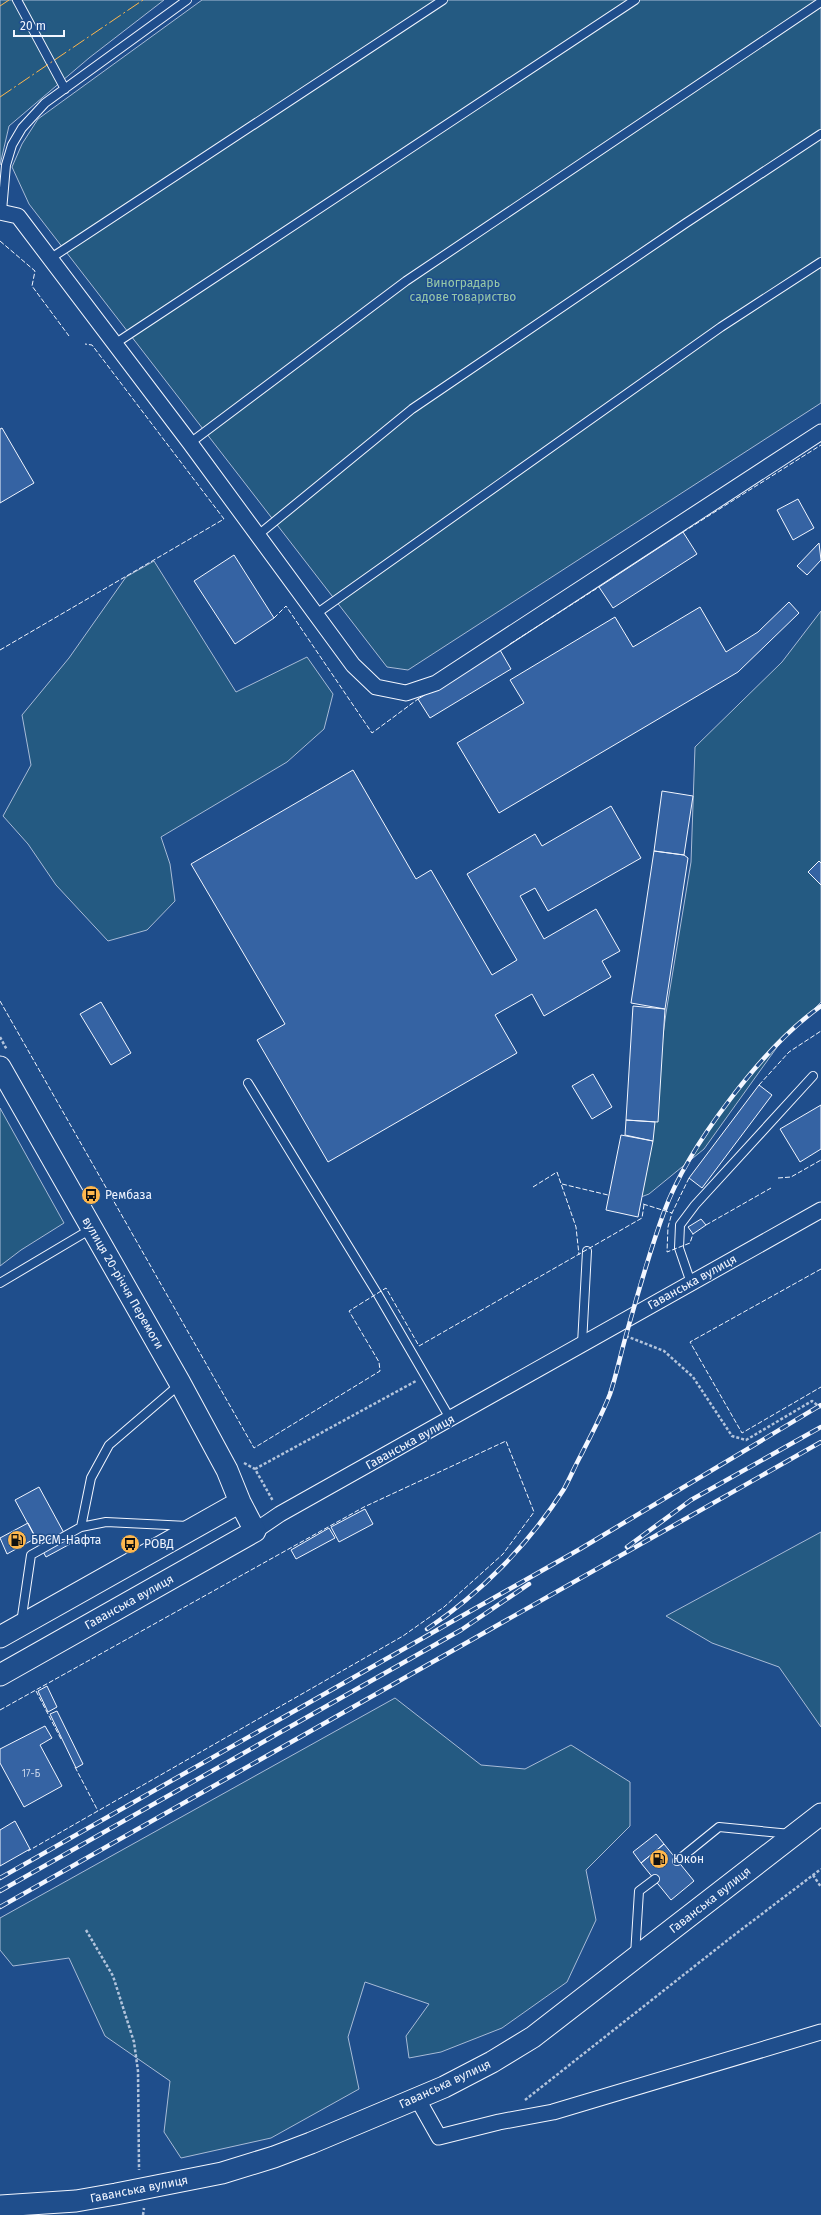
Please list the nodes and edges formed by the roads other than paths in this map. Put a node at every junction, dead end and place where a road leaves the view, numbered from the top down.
1 (17, 0) edge
2 (186, 0) edge
3 (443, 0) edge
4 (635, 0) edge
5 (821, 2) edge
6 (65, 89) junction
7 (821, 134) edge
8 (3, 163) edge
9 (1, 212) edge
10 (51, 258) junction
11 (821, 262) edge
12 (116, 343) junction
13 (821, 432) edge
14 (190, 443) junction
15 (258, 534) junction
16 (316, 614) junction
17 (0, 1067) edge
18 (813, 1076) dead end
19 (248, 1083) dead end
20 (821, 1210) edge
21 (92, 1229) junction
22 (587, 1251) dead end
23 (0, 1283) edge
24 (691, 1283) junction
25 (582, 1344) junction
26 (180, 1383) junction
27 (451, 1420) junction
28 (240, 1502) junction
29 (81, 1526) junction
30 (196, 1527) junction
31 (255, 1531) junction
32 (20, 1626) junction
33 (0, 1637) edge
34 (0, 1675) edge
35 (821, 1814) edge
36 (794, 1834) junction
37 (677, 1861) dead end
38 (654, 1879) dead end
39 (635, 1958) junction
40 (821, 2032) edge
41 (417, 2098) junction
42 (0, 2206) edge

1 - 6 lane
2 - 6 lane
3 - 10 lane
4 - 12 lane
5 - 14 lane
6 - 8 lane
7 - 15 lane
8 - 9 lane
9 - 10 street
10 - 12 street
11 - 16 lane
12 - 14 street
13 - 16 street
14 - 15 street
15 - 16 street
17 - 21 street, вулиця 20-річчя Перемоги
18 - 24 lane
19 - 27 lane
20 - 24 street, Гаванська вулиця
21 - 23 lane
21 - 26 street, вулиця 20-річчя Перемоги
22 - 25 lane
24 - 25 street, Гаванська вулиця
25 - 27 street, Гаванська вулиця
26 - 28 street, вулиця 20-річчя Перемоги
26 - 29 lane
27 - 31 street, Гаванська вулиця
28 - 30 street
28 - 31 street, вулиця 20-річчя Перемоги
29 - 30 lane
29 - 32 lane
30 - 32 street
31 - 34 street, Гаванська вулиця
32 - 33 street
35 - 36 street, Гаванська вулиця
36 - 37 lane
36 - 39 street, Гаванська вулиця
38 - 39 lane
39 - 41 street, Гаванська вулиця
40 - 41 street
41 - 42 street, Гаванська вулиця

